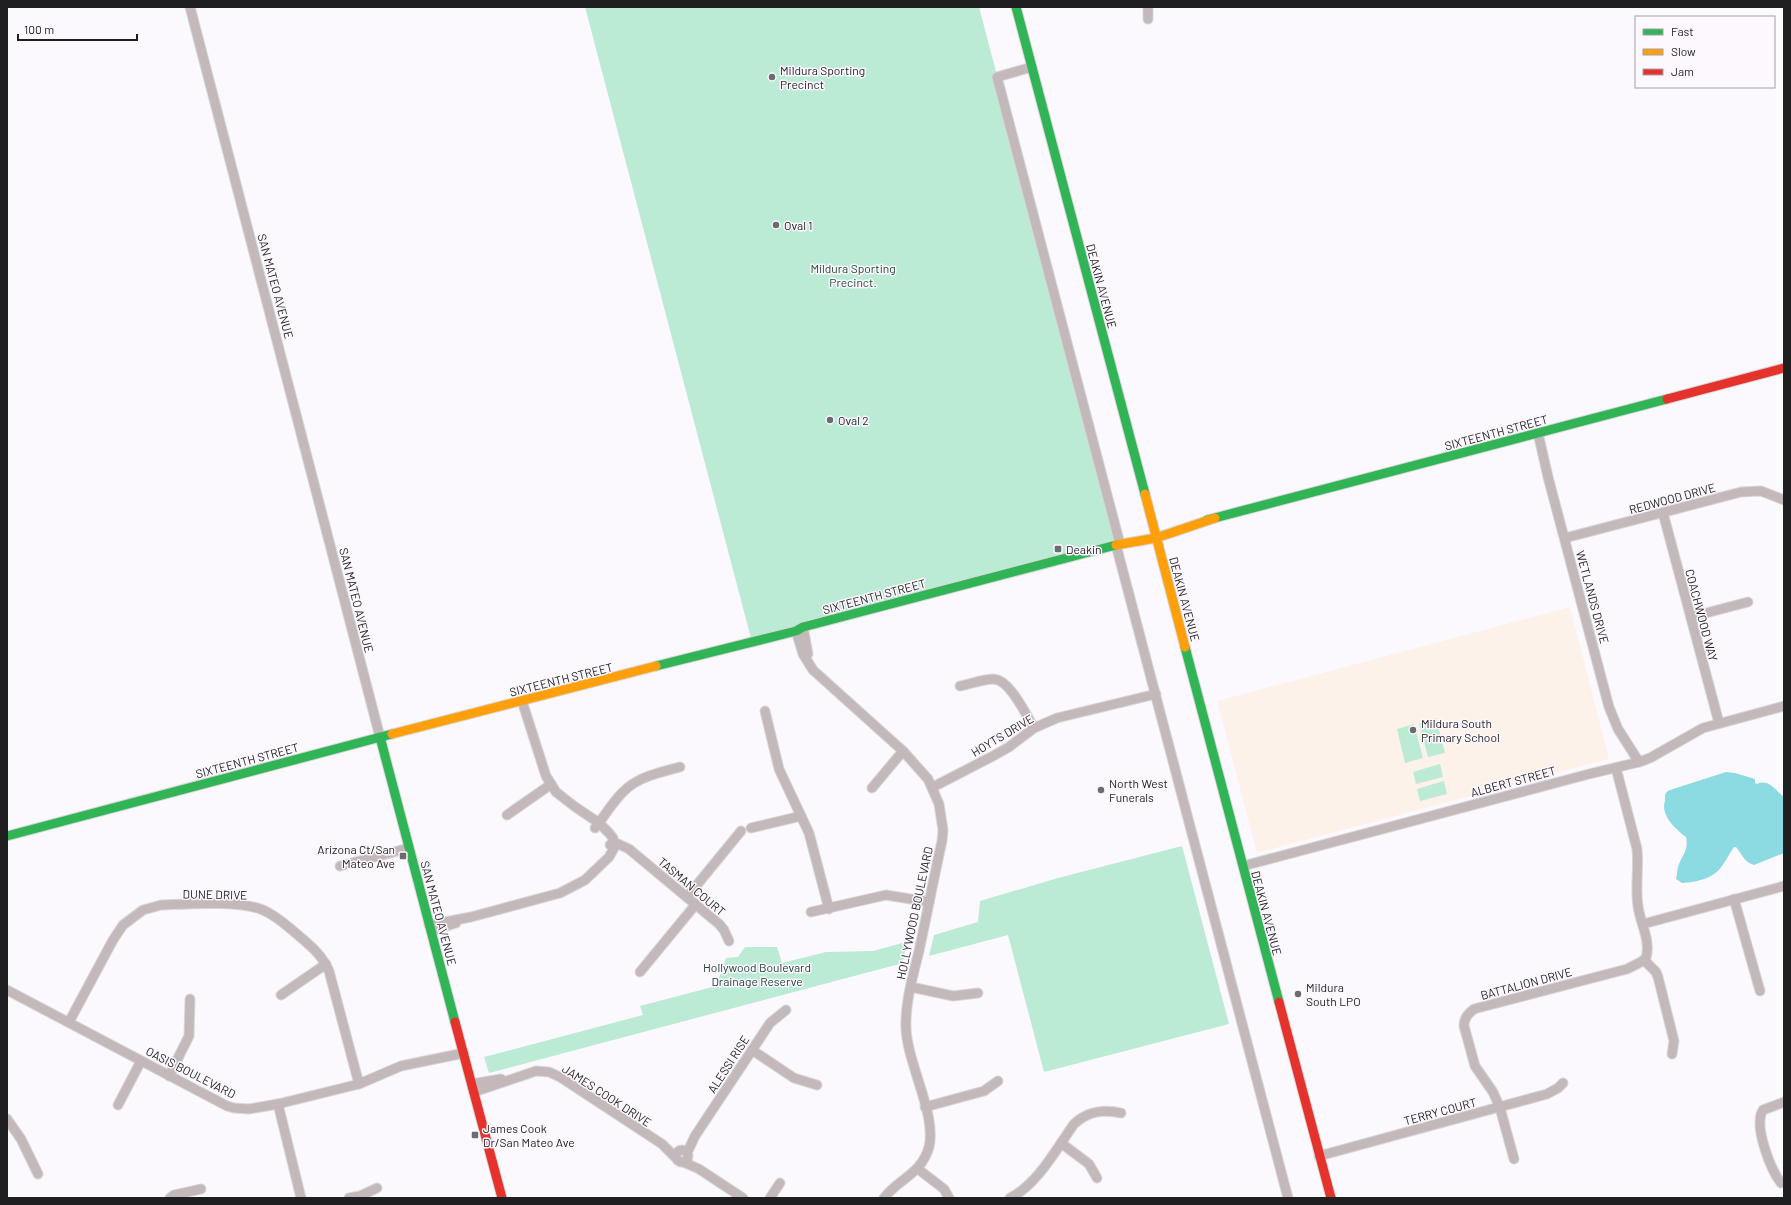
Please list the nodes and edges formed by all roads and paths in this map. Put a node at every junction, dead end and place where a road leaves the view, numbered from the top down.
1 (190, 7) edge
2 (1016, 7) edge
3 (1148, 7) edge
4 (1148, 19) dead end
5 (1032, 67) junction
6 (1784, 368) edge
7 (1538, 433) junction
8 (1784, 500) edge
9 (1663, 512) junction
10 (1215, 518) junction
11 (1154, 529) junction
12 (1156, 538) junction
13 (1565, 538) junction
14 (1118, 544) junction
15 (1748, 602) dead end
16 (1691, 617) junction
17 (799, 629) junction
18 (960, 686) dead end
19 (1156, 694) junction
20 (525, 700) junction
21 (1784, 706) edge
22 (765, 711) dead end
23 (1719, 723) junction
24 (1034, 728) junction
25 (380, 737) junction
26 (903, 751) junction
27 (1639, 762) junction
28 (680, 768) dead end
29 (1616, 768) junction
30 (550, 785) junction
31 (933, 787) junction
32 (872, 788) dead end
33 (508, 815) dead end
34 (801, 816) junction
35 (597, 825) junction
36 (751, 828) dead end
37 (741, 831) dead end
38 (7, 836) edge
39 (612, 845) junction
40 (409, 848) junction
41 (340, 866) dead end
42 (1243, 866) junction
43 (1784, 886) edge
44 (687, 897) junction
45 (1734, 899) junction
46 (929, 902) junction
47 (696, 904) junction
48 (829, 909) junction
49 (811, 912) dead end
50 (1643, 924) junction
51 (430, 928) junction
52 (729, 941) dead end
53 (1646, 962) junction
54 (326, 964) junction
55 (640, 972) dead end
56 (911, 987) junction
57 (7, 990) edge
58 (978, 992) dead end
59 (1760, 992) dead end
60 (281, 996) dead end
61 (190, 999) dead end
62 (786, 1010) dead end
63 (69, 1022) junction
64 (463, 1050) junction
65 (752, 1050) junction
66 (1672, 1054) dead end
67 (142, 1061) junction
68 (169, 1076) junction
69 (998, 1081) dead end
70 (1563, 1083) dead end
71 (359, 1084) junction
72 (817, 1085) dead end
73 (473, 1088) junction
74 (1784, 1102) edge
75 (278, 1104) junction
76 (118, 1105) dead end
77 (925, 1107) junction
78 (1500, 1108) junction
79 (1121, 1113) dead end
80 (7, 1119) edge
81 (1061, 1143) junction
82 (683, 1155) junction
83 (1319, 1156) junction
84 (1514, 1159) dead end
85 (918, 1169) junction
86 (38, 1174) dead end
87 (1097, 1178) dead end
88 (780, 1183) dead end
89 (1781, 1183) dead end
90 (377, 1188) dead end
91 (201, 1189) dead end
92 (170, 1198) edge
93 (301, 1198) edge
94 (349, 1198) edge
95 (502, 1198) edge
96 (743, 1198) edge
97 (770, 1198) edge
98 (884, 1198) edge
99 (949, 1198) edge
100 (1010, 1198) edge
101 (1288, 1198) edge
102 (1331, 1198) edge

1 - 25 street, SAN MATEO AVENUE
2 - 5 main road, DEAKIN AVENUE
3 - 4 street
5 - 11 main road, DEAKIN AVENUE
5 - 14 street
6 - 7 main road, SIXTEENTH STREET
7 - 10 main road, SIXTEENTH STREET
7 - 13 street, WETLANDS DRIVE
8 - 9 street, REDWOOD DRIVE
9 - 13 street, REDWOOD DRIVE
9 - 16 street, COACHWOOD WAY
10 - 11 main road, SIXTEENTH STREET
10 - 12 main road, SIXTEENTH STREET
11 - 12 main road, DEAKIN AVENUE
11 - 14 main road, SIXTEENTH STREET
12 - 14 main road, SIXTEENTH STREET
12 - 42 main road, DEAKIN AVENUE
13 - 27 street, WETLANDS DRIVE
14 - 17 main road, SIXTEENTH STREET
14 - 19 street
15 - 16 street
16 - 23 street, COACHWOOD WAY
17 - 20 main road, SIXTEENTH STREET
17 - 26 street, HOLLYWOOD BOULEVARD
18 - 24 street
19 - 24 street, HOYTS DRIVE
19 - 101 street
20 - 25 main road, SIXTEENTH STREET
20 - 30 street, TASMAN COURT
21 - 23 street, ALBERT STREET
22 - 34 street
23 - 27 street, ALBERT STREET
24 - 31 street, HOYTS DRIVE
25 - 38 main road, SIXTEENTH STREET
25 - 40 main road, SAN MATEO AVENUE
26 - 31 street, HOLLYWOOD BOULEVARD
26 - 32 street
27 - 29 street, ALBERT STREET
28 - 35 street
29 - 42 street, ALBERT STREET
29 - 50 street
30 - 33 street
30 - 35 street, TASMAN COURT
31 - 46 street, HOLLYWOOD BOULEVARD
34 - 36 street
34 - 48 street
35 - 39 street, TASMAN COURT
37 - 44 street
39 - 44 street, TASMAN COURT
39 - 51 street
40 - 41 street
40 - 51 main road, SAN MATEO AVENUE
42 - 83 main road, DEAKIN AVENUE
43 - 45 street
44 - 47 street, TASMAN COURT
45 - 50 street
45 - 59 street
46 - 48 street
46 - 56 street, HOLLYWOOD BOULEVARD
47 - 52 street, TASMAN COURT
47 - 55 street
48 - 49 street
50 - 53 street
51 - 64 main road, SAN MATEO AVENUE
53 - 66 street
53 - 78 street, BATTALION DRIVE
54 - 60 street
54 - 63 street, DUNE DRIVE
54 - 71 street, DUNE DRIVE
56 - 58 street
56 - 77 street, HOLLYWOOD BOULEVARD
57 - 63 street, OASIS BOULEVARD
61 - 68 street
62 - 65 street, ALESSI RISE
63 - 67 street, OASIS BOULEVARD
64 - 71 street, OASIS BOULEVARD
64 - 73 main road, SAN MATEO AVENUE
65 - 72 street
65 - 82 street, ALESSI RISE
67 - 68 street, OASIS BOULEVARD
67 - 76 street
68 - 75 street, OASIS BOULEVARD
69 - 77 street
70 - 78 street, TERRY COURT
71 - 75 street, OASIS BOULEVARD
73 - 82 street, JAMES COOK DRIVE
73 - 95 main road, SAN MATEO AVENUE
74 - 89 street
75 - 93 street
77 - 85 street, HOLLYWOOD BOULEVARD
78 - 83 street, TERRY COURT
78 - 84 street, BATTALION DRIVE
79 - 81 street
80 - 86 street
81 - 87 street
81 - 100 street
82 - 96 street, JAMES COOK DRIVE
83 - 102 main road, DEAKIN AVENUE
85 - 98 street, HOLLYWOOD BOULEVARD
85 - 99 street
88 - 97 street
90 - 94 street
91 - 92 street

